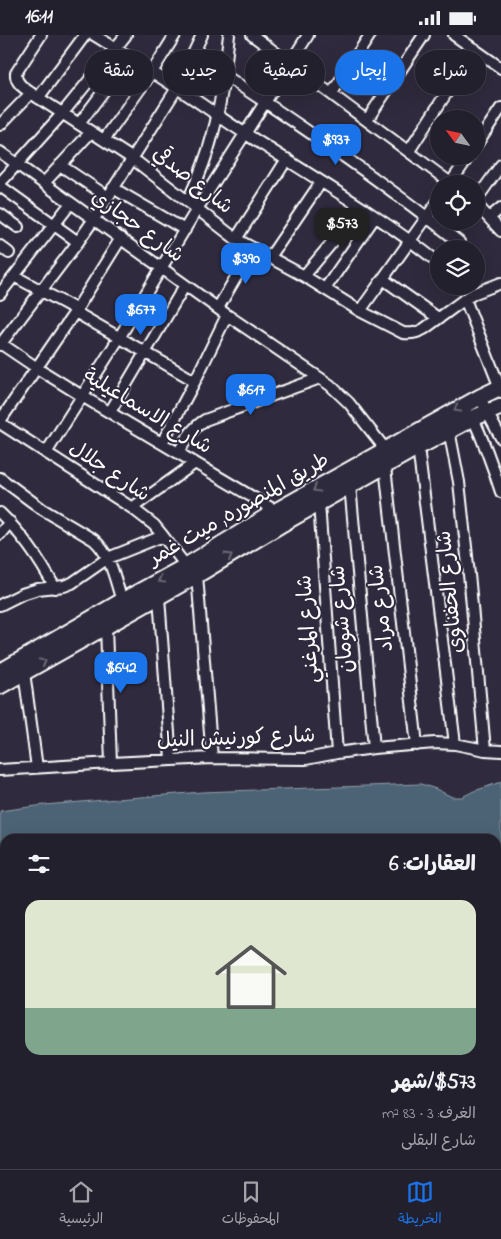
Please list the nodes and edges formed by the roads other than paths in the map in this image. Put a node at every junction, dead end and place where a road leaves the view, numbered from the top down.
1 (41, 35) edge
2 (85, 35) edge
3 (94, 35) edge
4 (126, 35) edge
5 (175, 35) edge
6 (202, 35) edge
7 (229, 35) edge
8 (252, 35) edge
9 (308, 35) edge
10 (370, 35) edge
11 (424, 35) edge
12 (454, 35) edge
13 (116, 49) junction
14 (475, 49) junction
15 (195, 50) edge
16 (227, 50) edge
17 (273, 50) edge
18 (298, 50) edge
19 (501, 67) edge
20 (153, 70) edge
21 (235, 82) edge
22 (325, 88) edge
23 (332, 93) junction
24 (100, 95) edge
25 (136, 95) edge
26 (173, 95) edge
27 (188, 95) edge
28 (221, 95) edge
29 (269, 95) edge
30 (34, 96) junction
31 (265, 102) junction
32 (501, 108) edge
33 (62, 113) junction
34 (218, 115) junction
35 (367, 120) junction
36 (78, 124) junction
37 (0, 125) edge
38 (90, 131) junction
39 (485, 132) edge
40 (245, 134) junction
41 (104, 140) junction
42 (409, 151) junction
43 (0, 152) edge
44 (133, 159) junction
45 (287, 159) junction
46 (17, 163) junction
47 (60, 165) junction
48 (501, 165) edge
49 (440, 175) edge
50 (322, 182) junction
51 (44, 183) junction
52 (0, 185) edge
53 (485, 187) edge
54 (111, 193) junction
55 (188, 201) junction
56 (71, 203) junction
57 (361, 207) junction
58 (501, 208) edge
59 (198, 209) junction
60 (430, 213) edge
61 (485, 213) edge
62 (0, 214) edge
63 (375, 217) junction
64 (427, 217) junction
65 (490, 218) junction
66 (94, 219) junction
67 (54, 225) junction
68 (18, 227) dead end
69 (185, 230) junction
70 (501, 231) edge
71 (121, 238) junction
72 (236, 239) junction
73 (410, 240) junction
74 (456, 240) edge
75 (78, 243) junction
76 (0, 247) edge
77 (253, 249) junction
78 (9, 253) dead end
79 (430, 256) edge
80 (270, 257) junction
81 (162, 268) junction
82 (14, 276) junction
83 (304, 277) junction
84 (383, 279) junction
85 (501, 283) edge
86 (185, 285) junction
87 (485, 287) edge
88 (325, 289) junction
89 (41, 291) junction
90 (0, 294) edge
91 (468, 295) edge
92 (465, 299) junction
93 (218, 308) junction
94 (76, 311) junction
95 (360, 311) junction
96 (227, 315) junction
97 (438, 318) junction
98 (119, 338) junction
99 (0, 344) edge
100 (145, 353) junction
101 (37, 368) junction
102 (320, 378) junction
103 (195, 381) junction
104 (501, 389) edge
105 (82, 396) junction
106 (480, 397) junction
107 (494, 409) edge
108 (110, 412) junction
109 (473, 418) junction
110 (0, 422) edge
111 (449, 430) junction
112 (501, 437) edge
113 (162, 443) junction
114 (418, 447) junction
115 (386, 449) junction
116 (46, 453) junction
117 (179, 453) junction
118 (195, 463) junction
119 (385, 467) junction
120 (0, 478) edge
121 (350, 485) junction
122 (501, 492) edge
123 (319, 503) junction
124 (132, 508) junction
125 (276, 511) junction
126 (0, 513) edge
127 (10, 522) junction
128 (0, 534) edge
129 (163, 536) junction
130 (108, 558) junction
131 (192, 571) junction
132 (55, 588) junction
133 (159, 597) junction
134 (122, 601) junction
135 (0, 605) edge
136 (106, 627) junction
137 (0, 672) edge
138 (24, 672) junction
139 (0, 686) edge
140 (455, 744) junction
141 (417, 745) junction
142 (374, 748) junction
143 (485, 751) junction
144 (501, 751) edge
145 (338, 753) junction
146 (212, 758) junction
147 (171, 760) junction
148 (111, 763) junction
149 (37, 767) junction
150 (0, 770) edge

1 - 30 street, شارع صدقي
2 - 30 street
3 - 13 street
4 - 13 street
5 - 20 street
6 - 15 street
7 - 16 street
8 - 17 street
9 - 18 street
10 - 23 street
11 - 35 street
12 - 14 street
13 - 33 street
14 - 19 street
14 - 42 street
21 - 31 street
22 - 23 street
23 - 35 street
24 - 36 street
25 - 41 street
26 - 44 street
27 - 34 street
28 - 34 street
29 - 31 street
30 - 33 street, شارع صدقي
30 - 37 street
31 - 40 street
31 - 64 street
32 - 39 street
33 - 36 street, شارع صدقي
33 - 46 street
34 - 40 street
34 - 55 street
35 - 42 street
36 - 38 street, شارع صدقي
38 - 41 street, شارع صدقي
38 - 47 street
40 - 45 street
40 - 59 street
41 - 44 street, شارع صدقي
42 - 49 street
43 - 46 street, شارع حجازي
44 - 54 street
44 - 55 street, شارع صدقي
45 - 50 street
45 - 72 street
46 - 51 street, شارع حجازي
46 - 52 street
47 - 51 street
47 - 54 street
48 - 53 street
50 - 57 street
50 - 80 street
51 - 56 street, شارع حجازي
52 - 67 street
54 - 66 street
54 - 69 street
55 - 59 street, شارع صدقي
56 - 66 street, شارع حجازي
56 - 67 street
57 - 63 street
57 - 83 street
58 - 65 street
59 - 69 street
59 - 72 street, شارع صدقي
60 - 64 street
61 - 65 street
62 - 68 street
63 - 73 street
63 - 88 street
64 - 73 street
64 - 74 street
65 - 70 street
66 - 71 street, شارع حجازي
66 - 75 street
67 - 75 street
67 - 82 street
69 - 81 street
71 - 81 street, شارع حجازي
71 - 94 street
72 - 77 street, شارع صدقي
73 - 79 street
73 - 84 street
75 - 89 street
76 - 78 street
77 - 80 street, شارع صدقي
77 - 93 street
80 - 83 street, شارع صدقي
81 - 86 street, شارع حجازي
81 - 98 street
82 - 89 street
82 - 90 street
83 - 88 street, شارع صدقي
84 - 95 street
84 - 97 street
85 - 87 street
86 - 93 street, شارع حجازي
86 - 100 street
88 - 95 street, شارع صدقي
89 - 94 street
89 - 99 street
91 - 92 street
92 - 97 street
92 - 104 street
93 - 96 street, شارع حجازي
94 - 98 street
94 - 101 street
95 - 97 street, شارع صدقي
96 - 102 street, شارع حجازي
96 - 103 street
98 - 100 street
98 - 105 street
99 - 101 street, شارع الاسماعيلية
100 - 103 street
100 - 108 street
101 - 105 street, شارع الاسماعيلية
101 - 110 street
102 - 115 street, شارع حجازي
102 - 117 street
103 - 113 street
104 - 106 main road, طريق المنصوره, ميت غمر
105 - 108 street, شارع الاسماعيلية
105 - 116 street
106 - 107 street
106 -> 115 main road, طريق المنصوره, ميت غمر
107 - 109 main road, طريق المنصوره, ميت غمر
107 - 112 street
108 - 113 street, شارع الاسماعيلية
109 - 111 main road, طريق المنصوره, ميت غمر
109 - 122 street
110 - 116 street, شارع جلال
111 - 114 main road, طريق المنصوره, ميت غمر
111 - 143 street, شارع الحفناوى
113 - 117 street, شارع الاسماعيلية
114 - 119 main road, طريق المنصوره, ميت غمر
114 - 140 street
115 -> 125 main road, طريق المنصوره, ميت غمر
116 - 124 street, شارع جلال
117 - 118 street, شارع الاسماعيلية
118 - 124 street
118 - 125 street, شارع الاسماعيلية
119 - 121 main road, طريق المنصوره, ميت غمر
119 - 141 street, شارع مراد
120 - 130 street
121 - 123 main road, طريق المنصوره, ميت غمر
121 - 142 street, شارع شومان
131 -> 123 main road, طريق المنصوره, ميت غمر
123 - 145 street, شارع المرغني
124 - 129 street, شارع جلال
125 - 131 main road, طريق المنصوره, ميت غمر
126 - 127 street
127 - 128 street
127 - 132 street
129 - 130 street
129 - 131 street, شارع جلال
130 - 132 street
130 - 134 street
131 - 133 main road, طريق المنصوره, ميت غمر
131 -> 134 main road, طريق المنصوره, ميت غمر
131 - 146 street
132 - 135 street
133 - 136 main road, طريق المنصوره, ميت غمر
133 - 147 street
134 - 137 main road, طريق المنصوره, ميت غمر
138 -> 136 main road, طريق المنصوره, ميت غمر
136 - 148 street
138 - 139 main road, طريق المنصوره, ميت غمر
138 - 149 street
140 - 141 street, شارع كورنيش النيل
140 - 143 street, شارع كورنيش النيل
141 - 142 street, شارع كورنيش النيل
142 - 145 street, شارع كورنيش النيل
143 - 144 street, شارع كورنيش النيل
145 - 146 street, شارع كورنيش النيل
146 - 147 street, شارع كورنيش النيل
147 - 148 street, شارع كورنيش النيل
148 - 149 street, شارع كورنيش النيل
149 - 150 street, شارع كورنيش النيل

